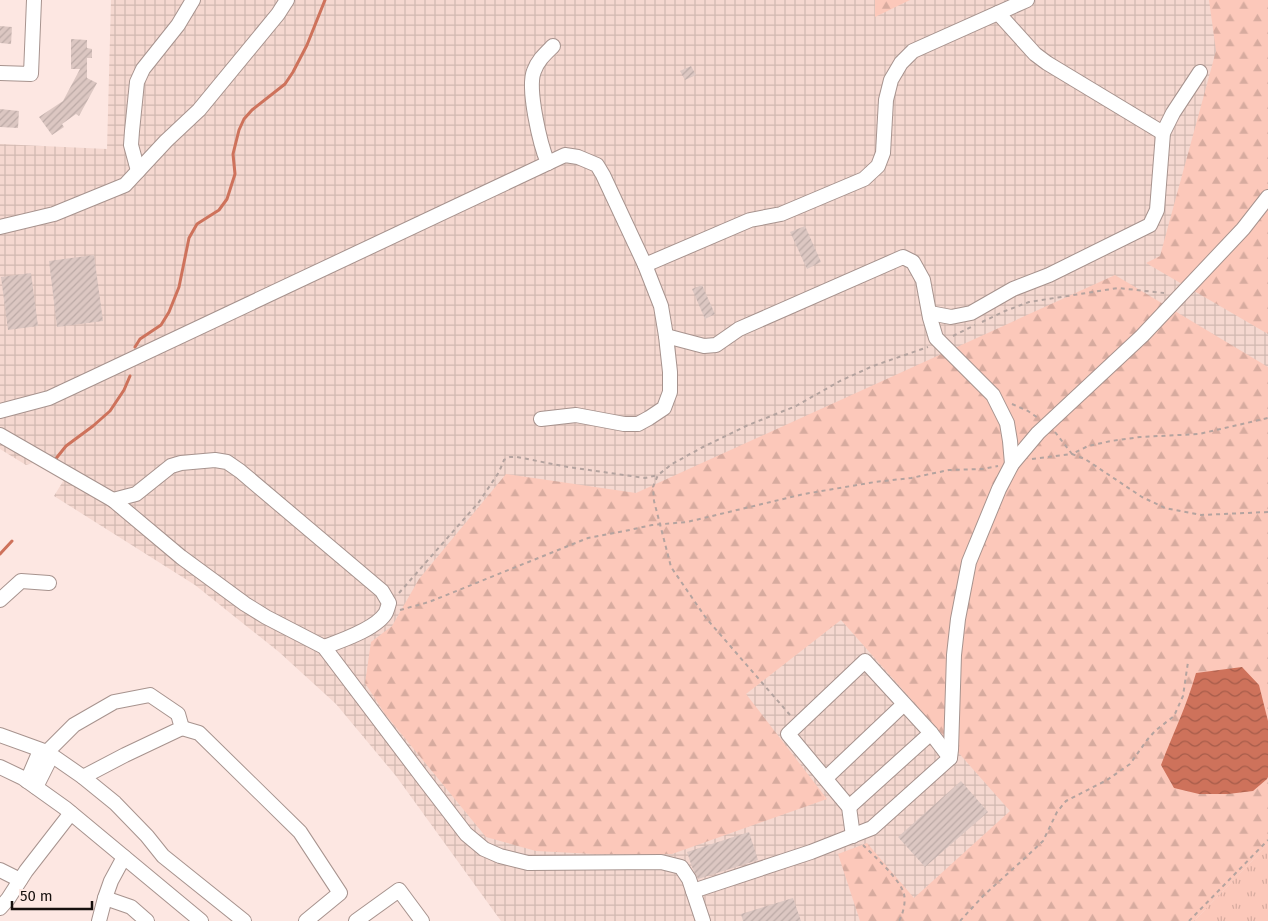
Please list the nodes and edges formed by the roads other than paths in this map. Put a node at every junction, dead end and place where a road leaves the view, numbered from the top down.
1 (34, 0) edge
2 (193, 0) edge
3 (287, 0) edge
4 (1027, 0) edge
5 (998, 13) junction
6 (553, 46) dead end
7 (1200, 72) dead end
8 (0, 73) edge
9 (1163, 133) junction
10 (548, 163) junction
11 (138, 171) junction
12 (1268, 197) edge
13 (0, 226) edge
14 (645, 266) junction
15 (930, 313) junction
16 (666, 336) junction
17 (0, 411) edge
18 (541, 419) dead end
19 (0, 435) edge
20 (1012, 464) junction
21 (113, 500) junction
22 (49, 582) dead end
23 (0, 600) edge
24 (324, 647) junction
25 (904, 704) junction
26 (182, 728) junction
27 (931, 733) junction
28 (0, 735) edge
29 (48, 752) junction
30 (950, 758) junction
31 (0, 767) edge
32 (83, 777) junction
33 (826, 778) junction
34 (31, 784) junction
35 (849, 807) junction
36 (70, 813) junction
37 (853, 836) junction
38 (124, 857) junction
39 (0, 870) edge
40 (20, 880) junction
41 (693, 891) junction
42 (105, 898) junction
43 (0, 908) edge
44 (99, 921) edge
45 (147, 921) edge
46 (200, 921) edge
47 (244, 921) edge
48 (306, 921) edge
49 (356, 921) edge
50 (422, 921) edge
51 (703, 921) edge

1 - 8 street
2 - 11 street
3 - 11 street
4 - 5 street
5 - 9 street
5 - 14 street
6 - 10 street
7 - 9 street
9 - 15 street
10 - 14 street
10 - 17 street
11 - 13 street
12 - 20 street
14 - 16 street
15 - 16 street
15 - 20 street
16 - 18 street
19 - 21 street
20 - 30 street
21 - 24 street
21 - 24 street
22 - 23 street
24 - 41 street
25 - 27 street
25 - 33 street
25 - 33 street
26 - 29 street
26 - 32 street
26 - 48 street
27 - 30 street
27 - 35 street
28 - 29 street
29 - 32 street
29 - 34 street
30 - 37 street
31 - 34 street
32 - 47 street
33 - 35 street
34 - 36 street
35 - 37 street
36 - 38 street
36 - 40 street
37 - 41 street
38 - 42 street
38 - 46 street
39 - 40 street
40 - 43 street
41 - 51 street
42 - 44 street
42 - 45 street
49 - 50 street

